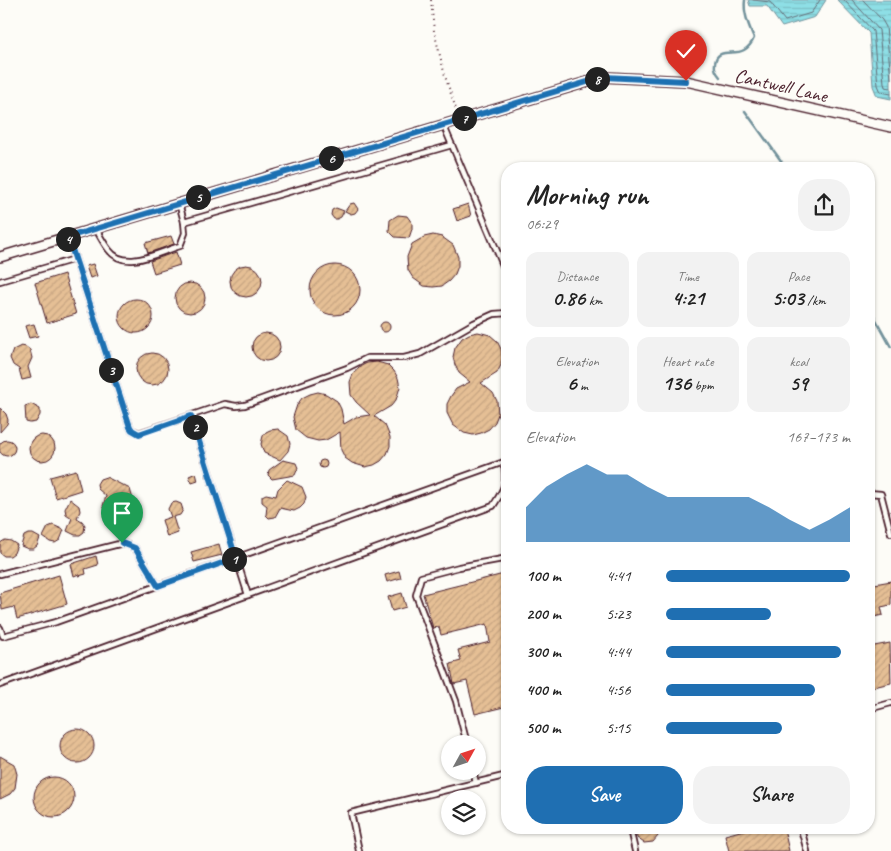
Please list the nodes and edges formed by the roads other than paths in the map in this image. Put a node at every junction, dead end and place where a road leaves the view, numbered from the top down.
1 (443, 124) junction
2 (891, 127) edge
3 (452, 145) junction
4 (178, 203) junction
5 (184, 222) junction
6 (96, 228) junction
7 (68, 237) junction
8 (0, 257) edge
9 (75, 259) junction
10 (501, 260) edge
11 (0, 281) edge
12 (501, 314) edge
13 (191, 416) junction
14 (501, 464) edge
15 (501, 494) edge
16 (875, 494) edge
17 (891, 533) edge
18 (236, 558) junction
19 (501, 559) edge
20 (0, 574) edge
21 (158, 586) junction
22 (248, 595) junction
23 (0, 628) edge
24 (1, 637) edge
25 (0, 685) edge
26 (891, 703) edge
27 (875, 707) edge
28 (465, 735) edge
29 (501, 777) edge
30 (475, 780) edge
31 (476, 783) junction
32 (631, 834) edge
33 (802, 834) edge
34 (359, 851) edge
35 (635, 851) edge
36 (807, 851) edge

1 - 2 street, Cantwell Lane
1 - 3 lane
1 - 4 street, Cantwell Lane
3 - 5 lane
3 - 10 lane
4 - 5 lane
4 - 6 street, Cantwell Lane
5 - 6 lane
6 - 7 street, Cantwell Lane
7 - 8 street, Cantwell Lane
7 - 9 lane
9 - 11 lane
9 - 13 lane
12 - 13 lane
13 - 18 lane
14 - 18 lane
15 - 22 lane
16 - 17 lane
18 - 21 lane
18 - 22 lane
19 - 28 lane
20 - 21 lane
21 - 24 lane
22 - 25 lane
23 - 24 lane
26 - 27 lane
29 - 31 lane
30 - 31 lane
31 - 34 lane
32 - 35 lane
33 - 36 lane

